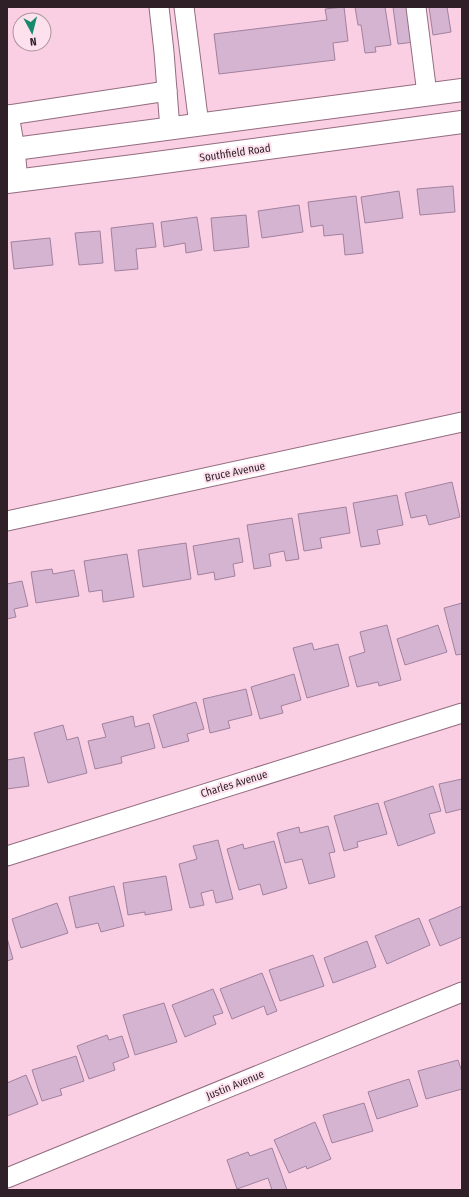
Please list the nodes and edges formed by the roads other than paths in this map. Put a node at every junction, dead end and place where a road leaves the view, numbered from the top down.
1 (159, 7) edge
2 (184, 7) edge
3 (416, 7) edge
4 (462, 90) edge
5 (167, 91) junction
6 (427, 94) junction
7 (343, 106) junction
8 (8, 115) edge
9 (462, 122) edge
10 (199, 125) junction
11 (170, 129) junction
12 (346, 138) junction
13 (11, 150) edge
14 (12, 182) edge
15 (462, 422) edge
16 (7, 521) edge
17 (462, 713) edge
18 (7, 856) edge
19 (462, 992) edge
20 (7, 1178) edge

1 - 5 street
2 - 10 street
3 - 6 street
4 - 6 main road
5 - 8 street
5 - 11 street
6 - 7 main road
7 - 10 main road
7 - 12 main road
8 - 13 street
9 - 12 main road, Southfield Road
10 - 11 main road
11 - 13 main road
12 - 14 main road, Southfield Road
13 - 14 street
15 - 16 street, Bruce Avenue
17 - 18 street, Charles Avenue
19 - 20 street, Justin Avenue

